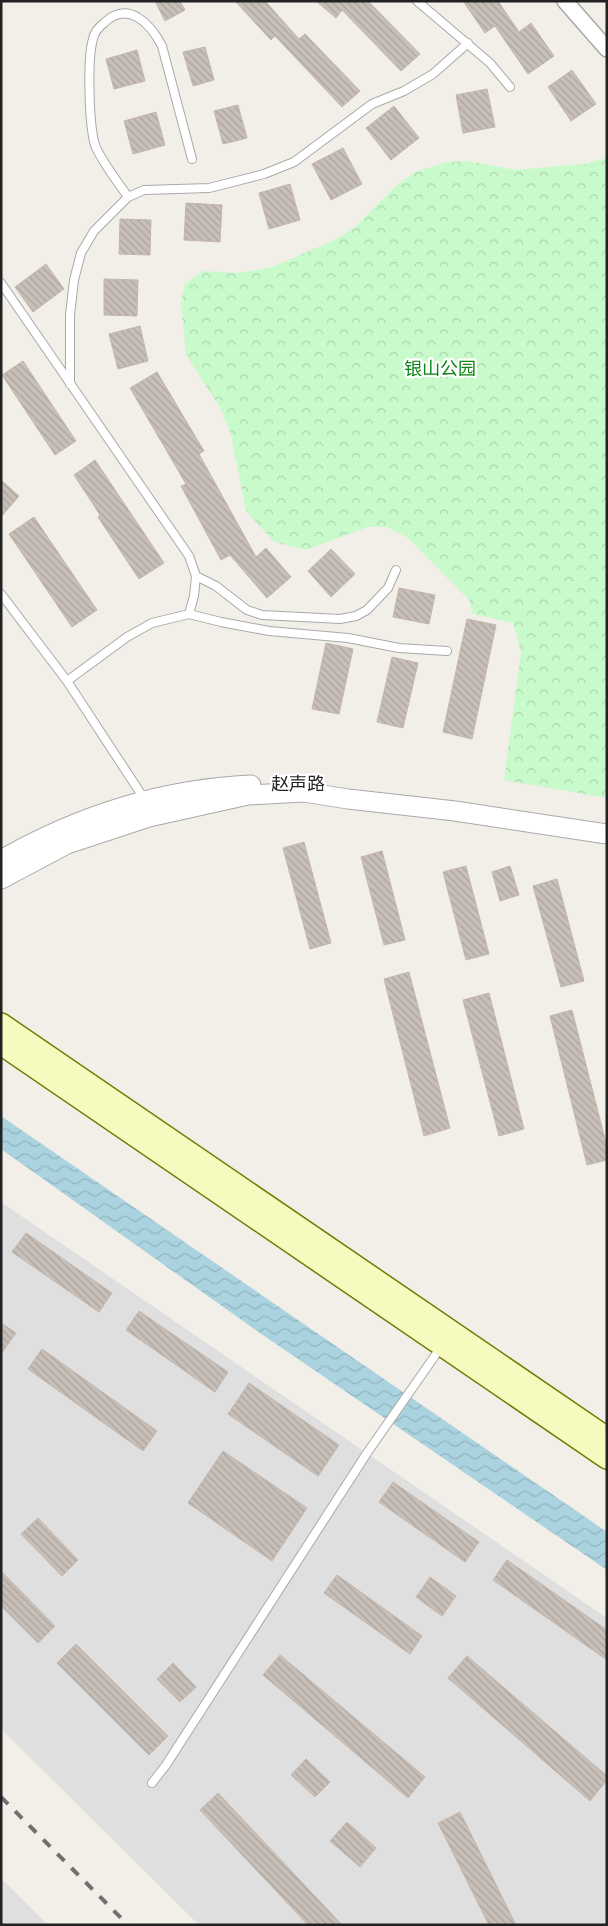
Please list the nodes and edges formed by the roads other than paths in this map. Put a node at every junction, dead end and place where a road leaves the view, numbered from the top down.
1 (417, 1) edge
2 (565, 1) edge
3 (468, 43) junction
4 (607, 49) edge
5 (510, 87) dead end
6 (192, 160) dead end
7 (128, 197) junction
8 (1, 283) edge
9 (70, 384) junction
10 (396, 570) dead end
11 (196, 576) junction
12 (1, 594) edge
13 (189, 614) junction
14 (447, 652) dead end
15 (67, 681) junction
16 (145, 800) junction
17 (607, 822) edge
18 (607, 834) edge
19 (1, 860) edge
20 (1, 880) edge
21 (1, 1024) edge
22 (1, 1044) edge
23 (442, 1345) junction
24 (607, 1438) edge
25 (607, 1458) edge
26 (152, 1783) dead end

1 - 3 lane
2 - 4 street
3 - 5 lane
3 - 7 lane
6 - 7 lane
7 - 9 lane
8 - 9 lane
9 - 11 lane
10 - 11 lane
11 - 13 lane
12 - 15 lane
13 - 14 lane
13 - 15 lane
15 - 16 lane
16 - 17 street, 赵声路
16 - 19 street, 赵声路
18 - 20 street
21 - 24 main road
22 - 23 main road
23 - 25 main road
23 - 26 lane

